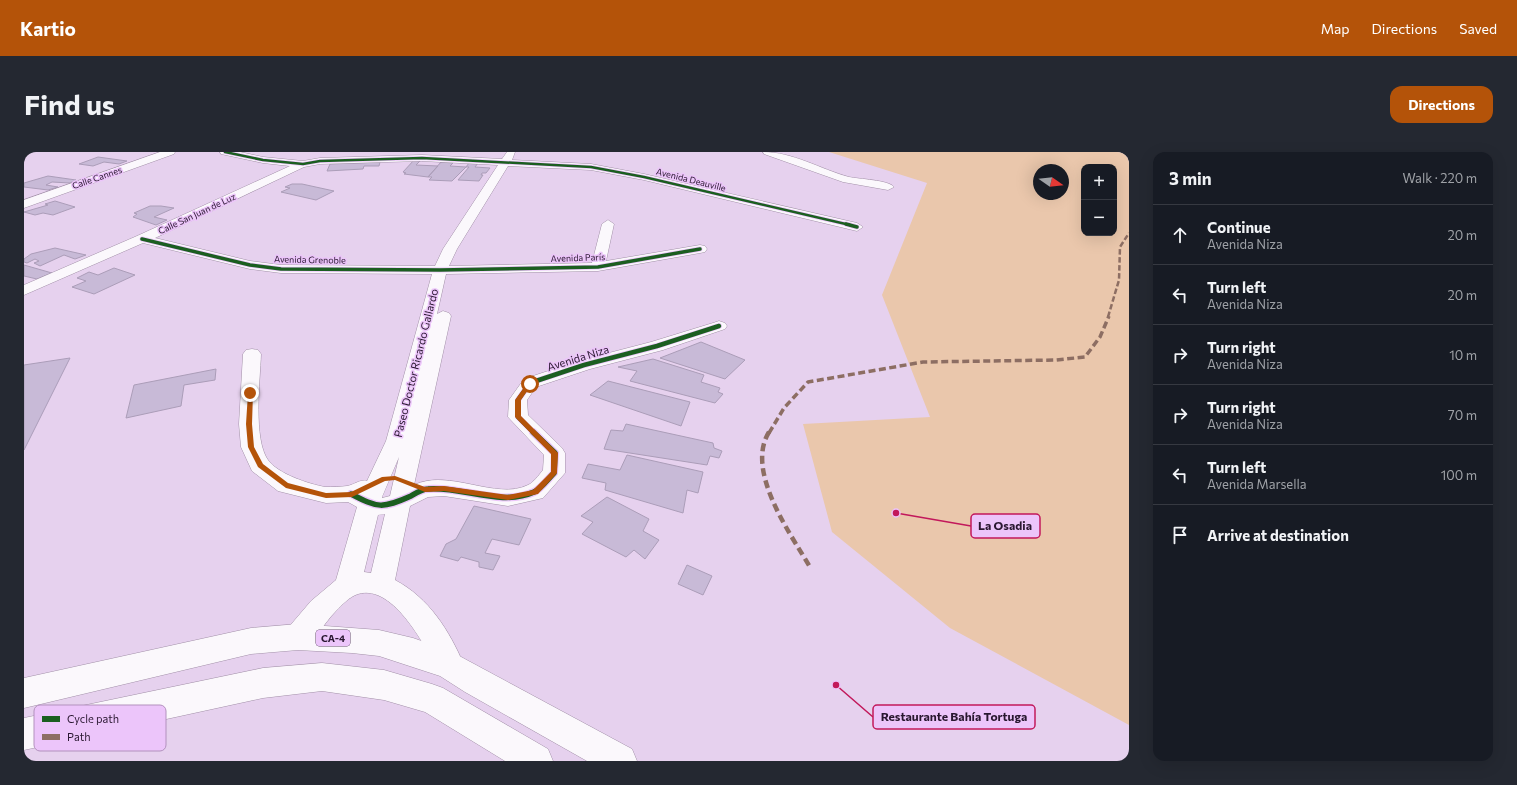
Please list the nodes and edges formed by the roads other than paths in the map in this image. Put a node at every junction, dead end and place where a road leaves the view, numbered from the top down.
1 (170, 152) edge
2 (225, 152) edge
3 (768, 152) edge
4 (515, 157) edge
5 (303, 164) junction
6 (888, 187) dead end
7 (24, 204) edge
8 (608, 224) dead end
9 (857, 227) dead end
10 (142, 239) junction
11 (700, 249) dead end
12 (598, 267) junction
13 (448, 270) junction
14 (24, 290) edge
15 (719, 326) dead end
16 (252, 354) dead end
17 (378, 481) junction
18 (402, 491) junction
19 (360, 499) junction
20 (381, 585) junction
21 (347, 587) junction
22 (298, 637) junction
23 (450, 665) junction
24 (24, 693) edge
25 (160, 705) edge
26 (34, 732) edge
27 (24, 734) edge
28 (536, 761) edge
29 (620, 761) edge

1 - 7 street, Calle Cannes
2 - 5 street
3 - 6 street
4 - 5 street, Avenida Deauville
4 - 9 street, Avenida Deauville
4 - 13 street, Paseo Doctor Ricardo Gallardo
5 - 10 street, Calle San Juan de Luz
8 - 12 street
10 - 13 street, Avenida Grenoble
10 - 14 street, Calle San Juan de Luz
11 - 12 street, Avenida París
12 - 13 street, Avenida París
13 - 17 street, Paseo Doctor Ricardo Gallardo
13 - 18 street, Paseo Doctor Ricardo Gallardo
15 - 18 street, Avenida Niza
16 - 19 street, Avenida Niza
17 - 18 street
17 - 19 street
18 - 19 street, Avenida Niza
18 - 20 street, Paseo Doctor Ricardo Gallardo
19 - 21 street
20 - 21 street
20 - 23 street
21 - 22 street
22 - 23 highway, CA-4
22 - 24 highway, CA-4
23 - 29 highway, CA-4
25 - 28 highway
26 - 27 highway

